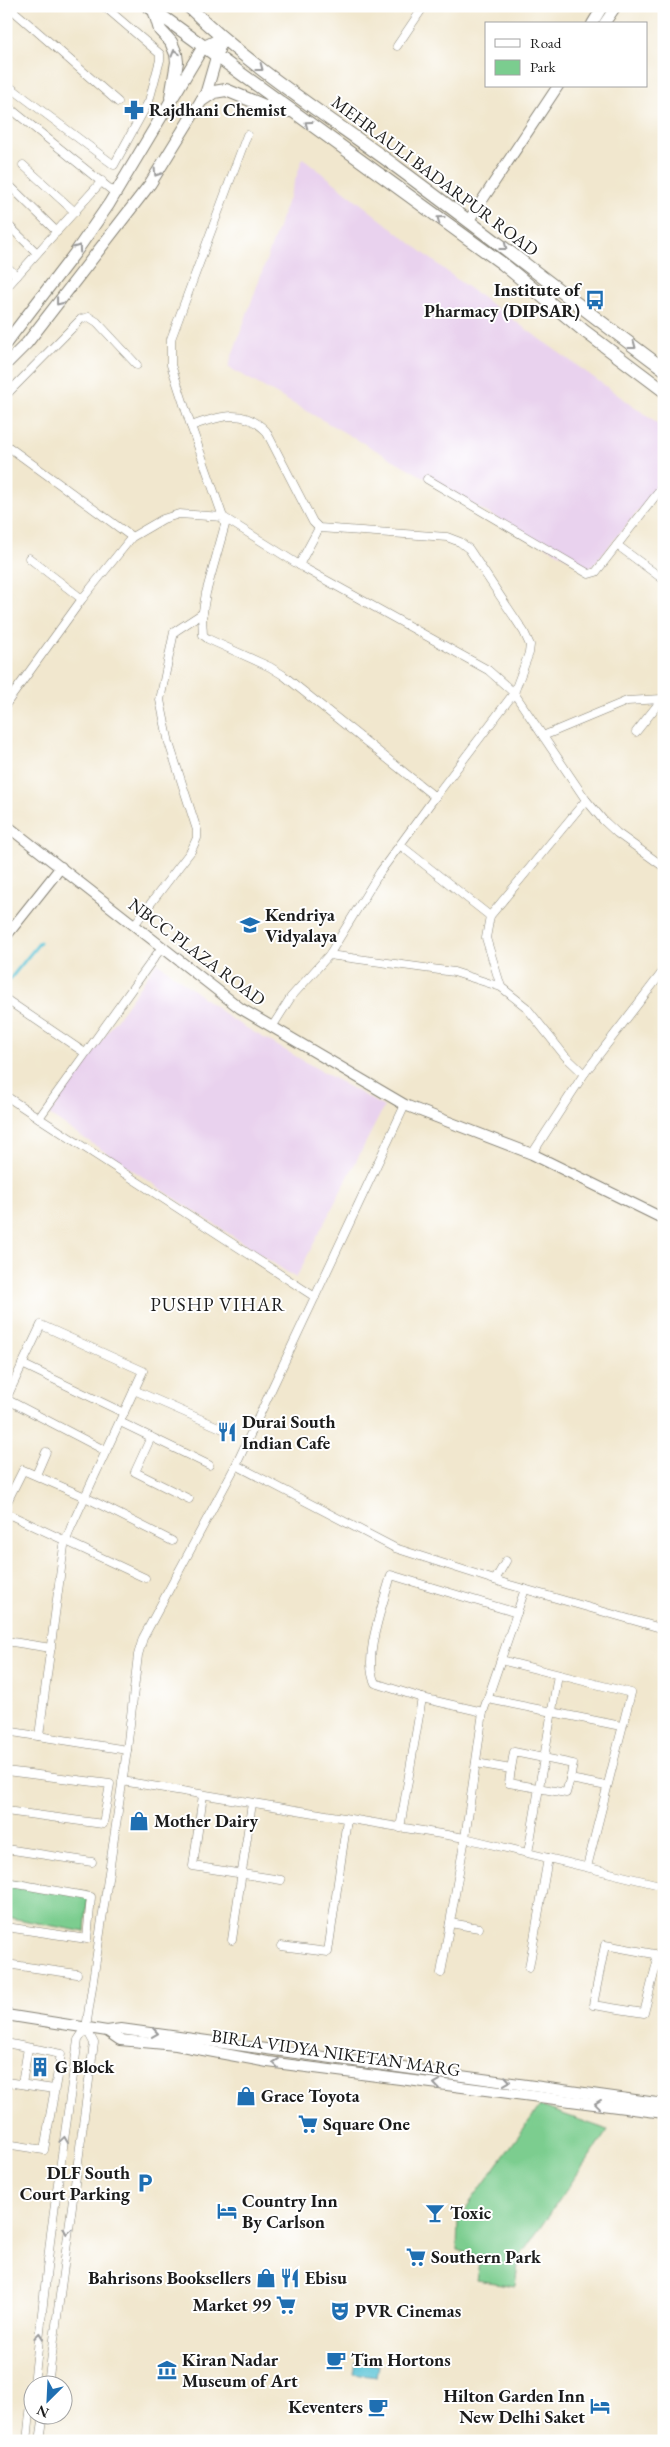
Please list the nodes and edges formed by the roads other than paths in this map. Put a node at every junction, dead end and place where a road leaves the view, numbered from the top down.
1 (8, 6) edge
2 (104, 6) edge
3 (188, 6) edge
4 (424, 6) edge
5 (603, 6) edge
6 (616, 6) edge
7 (151, 10) edge
8 (593, 22) edge
9 (605, 22) edge
10 (222, 38) junction
11 (397, 46) dead end
12 (203, 47) junction
13 (216, 56) junction
14 (6, 84) edge
15 (557, 88) edge
16 (171, 97) junction
17 (202, 100) junction
18 (118, 102) dead end
19 (6, 106) edge
20 (290, 111) junction
21 (247, 135) dead end
22 (23, 166) dead end
23 (102, 181) junction
24 (6, 182) edge
25 (115, 193) junction
26 (75, 212) junction
27 (469, 220) junction
28 (6, 223) edge
29 (56, 232) junction
30 (37, 253) junction
31 (6, 266) edge
32 (17, 276) junction
33 (6, 288) edge
34 (6, 343) edge
35 (6, 364) edge
36 (137, 365) dead end
37 (664, 369) edge
38 (664, 391) edge
39 (6, 395) edge
40 (191, 426) junction
41 (6, 444) edge
42 (427, 479) dead end
43 (664, 485) edge
44 (223, 518) junction
45 (320, 528) junction
46 (132, 537) junction
47 (617, 545) junction
48 (29, 558) dead end
49 (299, 565) junction
50 (664, 580) edge
51 (82, 599) junction
52 (202, 613) junction
53 (514, 693) junction
54 (663, 699) edge
55 (6, 704) edge
56 (636, 732) dead end
57 (543, 736) junction
58 (435, 797) junction
59 (586, 800) junction
60 (6, 825) edge
61 (400, 845) junction
62 (61, 867) junction
63 (664, 867) edge
64 (490, 916) junction
65 (134, 925) junction
66 (6, 936) edge
67 (162, 947) junction
68 (329, 954) junction
69 (664, 970) edge
70 (500, 987) junction
71 (7, 1000) edge
72 (272, 1027) junction
73 (86, 1053) junction
74 (584, 1074) junction
75 (6, 1096) edge
76 (405, 1104) junction
77 (39, 1118) junction
78 (532, 1154) junction
79 (664, 1219) edge
80 (315, 1297) junction
81 (22, 1364) junction
82 (134, 1390) junction
83 (6, 1399) edge
84 (124, 1413) junction
85 (120, 1422) junction
86 (224, 1429) dead end
87 (152, 1437) junction
88 (106, 1451) junction
89 (46, 1452) dead end
90 (209, 1465) dead end
91 (236, 1465) junction
92 (36, 1475) junction
93 (85, 1497) junction
94 (189, 1499) dead end
95 (6, 1504) edge
96 (6, 1513) edge
97 (66, 1541) junction
98 (172, 1542) dead end
99 (506, 1561) dead end
100 (144, 1578) dead end
101 (495, 1580) junction
102 (524, 1589) junction
103 (517, 1613) junction
104 (664, 1629) edge
105 (6, 1641) edge
106 (51, 1648) junction
107 (501, 1660) junction
108 (558, 1674) junction
109 (422, 1698) junction
110 (488, 1699) junction
111 (552, 1711) junction
112 (483, 1712) junction
113 (621, 1726) junction
114 (6, 1731) edge
115 (39, 1736) junction
116 (127, 1750) junction
117 (544, 1758) junction
118 (476, 1763) junction
119 (511, 1769) junction
120 (6, 1771) edge
121 (570, 1779) junction
122 (122, 1781) junction
123 (607, 1786) junction
124 (539, 1788) junction
125 (203, 1794) junction
126 (252, 1803) junction
127 (6, 1811) edge
128 (347, 1819) junction
129 (400, 1828) junction
130 (464, 1838) junction
131 (6, 1849) edge
132 (528, 1853) junction
133 (548, 1858) junction
134 (92, 1862) dead end
135 (587, 1868) junction
136 (242, 1873) junction
137 (281, 1880) dead end
138 (6, 1882) edge
139 (664, 1886) edge
140 (450, 1923) junction
141 (6, 1927) edge
142 (479, 1928) dead end
143 (232, 1940) dead end
144 (281, 1946) dead end
145 (660, 1962) edge
146 (6, 1964) edge
147 (529, 1968) dead end
148 (441, 1973) dead end
149 (77, 1974) dead end
150 (6, 2015) edge
151 (86, 2028) junction
152 (107, 2031) junction
153 (6, 2044) edge
154 (28, 2048) junction
155 (465, 2075) junction
156 (6, 2082) edge
157 (22, 2084) junction
158 (465, 2088) junction
159 (54, 2089) junction
160 (626, 2104) junction
161 (664, 2104) edge
162 (664, 2113) edge
163 (6, 2144) edge
164 (35, 2374) edge
165 (49, 2374) edge
166 (29, 2424) edge
167 (43, 2424) edge
168 (27, 2441) edge
169 (40, 2441) edge

1 - 18 street
2 - 14 street
3 - 10 main road, MEHRAULI BADARPUR ROAD
4 - 11 street
5 - 8 street
6 - 9 street
7 - 12 main road, MEHRAULI BADARPUR ROAD
16 -> 7 main road
10 - 12 main road
10 - 13 main road
10 -> 27 main road, MEHRAULI BADARPUR ROAD
12 - 13 main road, MEHRAULI BADARPUR ROAD
12 - 16 main road
13 - 17 main road
13 - 20 main road, MEHRAULI BADARPUR ROAD
15 - 27 street
16 - 25 main road
17 - 20 main road
17 -> 35 main road
19 - 23 street
38 -> 20 main road, MEHRAULI BADARPUR ROAD
21 - 40 street
22 - 26 street
23 - 25 street
23 - 26 street
24 - 29 street
34 -> 25 main road
26 - 29 street
27 -> 37 main road, MEHRAULI BADARPUR ROAD
28 - 30 street
29 - 30 street
30 - 32 street
31 - 32 street
32 - 33 street
36 - 39 street
40 - 44 street
40 - 45 street
41 - 46 street
42 - 47 street
43 - 47 street
44 - 46 street
44 - 49 street
44 - 52 street
45 - 49 street
45 - 53 street
46 - 51 street
47 - 50 street
48 - 51 street
49 - 53 street
51 - 55 street
52 - 58 street
52 - 65 street
53 - 57 street
53 - 58 street
54 - 56 street
54 - 57 street
57 - 59 street
58 - 61 street
59 - 63 street
59 - 64 street
60 - 62 street, NBCC PLAZA ROAD
61 - 64 street
61 - 68 street
62 - 65 street, NBCC PLAZA ROAD
62 - 66 street
64 - 70 street
65 - 67 street, NBCC PLAZA ROAD
67 - 72 street, NBCC PLAZA ROAD
67 - 73 street
68 - 70 street
68 - 72 street
69 - 74 street
70 - 74 street
71 - 73 street
72 - 76 street, NBCC PLAZA ROAD
73 - 77 street
74 - 78 street
75 - 77 street
76 - 78 street, NBCC PLAZA ROAD
76 - 80 street
77 - 80 street
78 - 79 street, NBCC PLAZA ROAD
80 - 91 street
81 - 82 street
81 - 83 street
81 - 84 street
82 - 84 street
82 - 86 street
83 - 88 street
84 - 85 street
85 - 87 street
85 - 88 street
87 - 90 street
87 - 94 street
88 - 93 street
89 - 92 street
91 - 101 street
91 - 116 street
92 - 93 street
92 - 95 street
93 - 97 street
93 - 98 street
96 - 97 street
97 - 100 street
97 - 106 street
99 - 101 street
101 - 102 street
102 - 103 street
102 - 104 street
103 - 107 street
103 - 109 street
105 - 106 street
106 - 115 street
107 - 108 street
107 - 110 street
108 - 111 street
108 - 113 street
109 - 112 street
109 - 129 street
110 - 111 street
110 - 112 street
111 - 113 street
111 - 117 street
112 - 118 street
113 - 123 street
114 - 115 street
115 - 116 street
116 - 122 street
117 - 119 street
117 - 121 street
117 - 124 street
118 - 119 street
118 - 130 street
119 - 124 street
120 - 127 street
121 - 123 street
121 - 124 street
122 - 125 street
122 - 151 street
123 - 135 street
124 - 132 street
125 - 126 street
125 - 136 street
126 - 128 street
126 - 136 street
128 - 129 street
128 - 144 street
129 - 130 street
130 - 132 street
130 - 140 street
131 - 134 street
132 - 133 street
133 - 135 street
133 - 147 street
135 - 139 street
136 - 137 street
136 - 143 street
138 - 141 street
140 - 142 street
140 - 148 street
145 - 145 street
146 - 149 street
150 - 151 street, BIRLA VIDYA NIKETAN MARG
151 - 152 street, BIRLA VIDYA NIKETAN MARG
164 -> 151 street
151 -> 165 street
152 -> 155 street
158 -> 152 street, BIRLA VIDYA NIKETAN MARG
153 - 154 street
154 - 157 street
154 - 159 street
155 - 158 street
155 -> 160 street
156 - 157 street
157 - 159 street
160 -> 158 street, BIRLA VIDYA NIKETAN MARG
159 - 163 street
160 - 161 street
160 - 162 street, BIRLA VIDYA NIKETAN MARG
166 - 168 street
167 - 169 street

